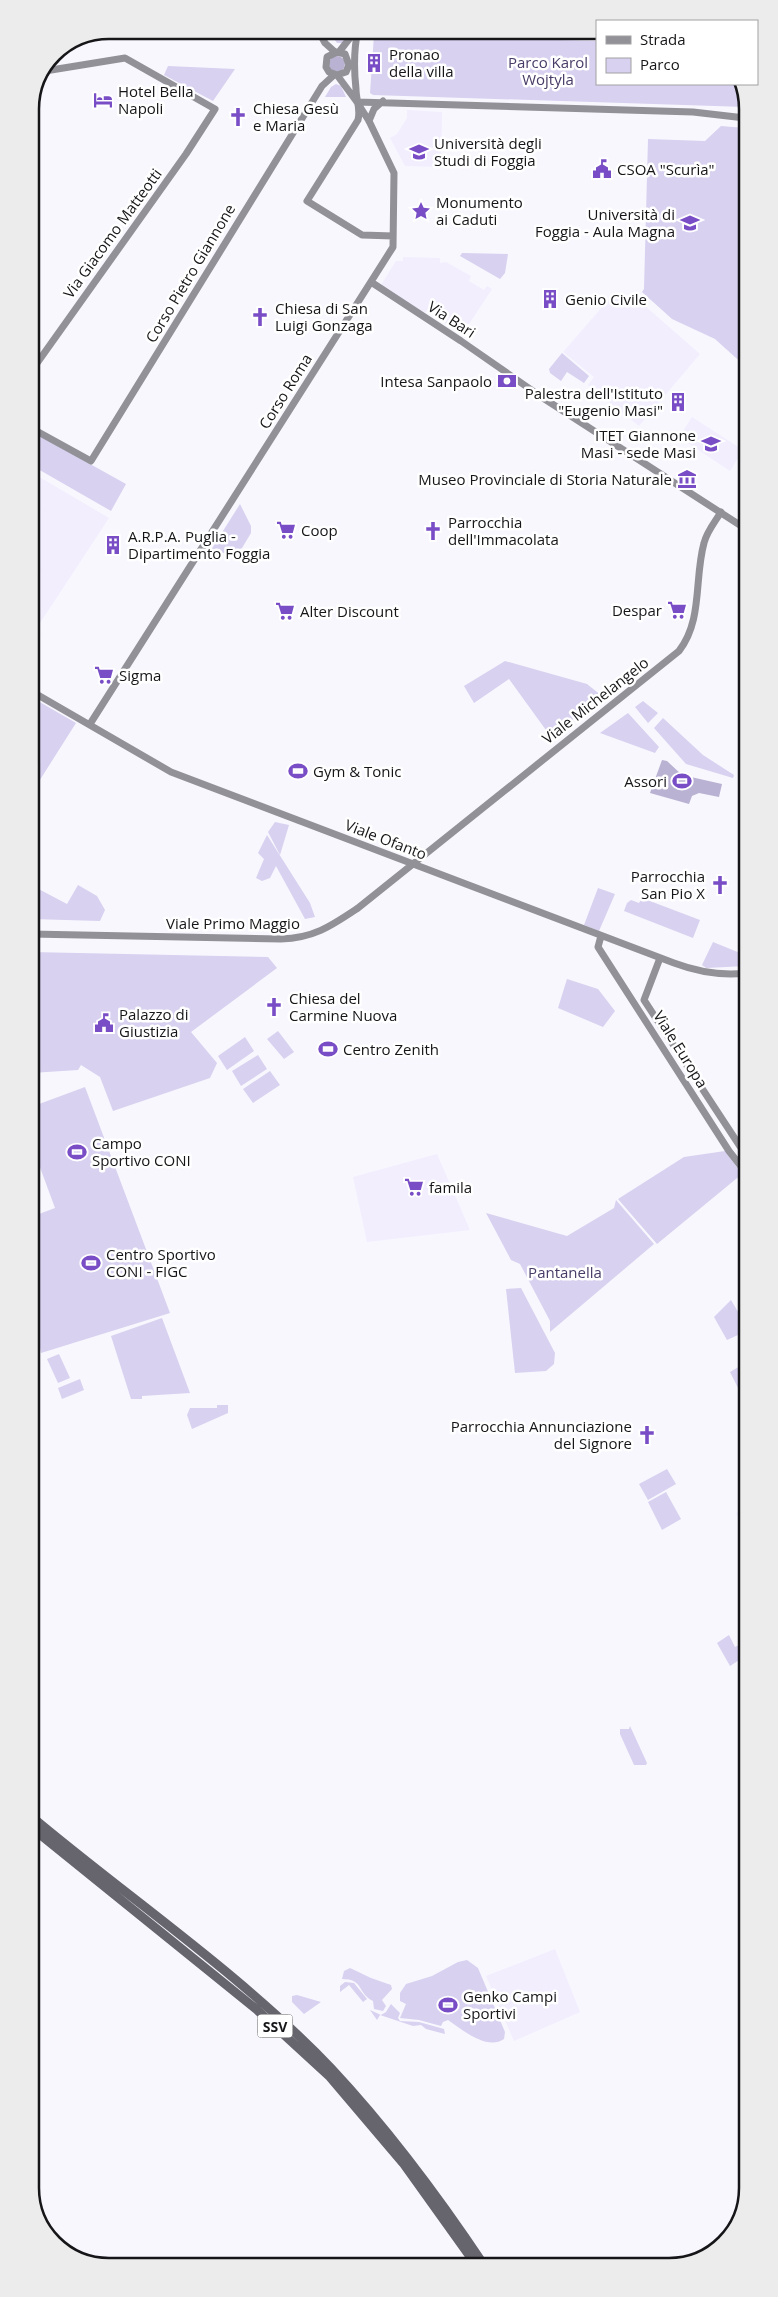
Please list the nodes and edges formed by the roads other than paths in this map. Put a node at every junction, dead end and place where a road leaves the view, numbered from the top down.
1 (324, 39) edge
2 (349, 39) edge
3 (357, 39) edge
4 (337, 52) junction
5 (356, 56) junction
6 (349, 66) junction
7 (51, 70) edge
8 (335, 75) junction
9 (355, 87) junction
10 (383, 101) junction
11 (357, 102) junction
12 (739, 117) edge
13 (370, 121) junction
14 (393, 236) junction
15 (371, 282) junction
16 (39, 360) edge
17 (39, 433) edge
18 (721, 512) junction
19 (739, 525) edge
20 (39, 695) edge
21 (90, 724) junction
22 (412, 864) junction
23 (39, 934) edge
24 (601, 936) junction
25 (660, 958) junction
26 (739, 974) edge
27 (739, 1145) edge
28 (739, 1164) edge
29 (39, 1823) edge
30 (39, 1834) edge
31 (471, 2258) edge
32 (479, 2258) edge

1 - 4 street
2 - 4 street
3 - 5 street
4 - 6 street
4 - 8 street
5 - 6 street
5 - 9 street
6 - 8 street
6 - 9 street
7 - 16 street, Via Giacomo Matteotti
8 - 11 street
8 - 17 street, Corso Pietro Giannone
9 - 11 street
10 - 11 street
10 - 12 street
10 - 13 street
11 - 13 street
11 - 14 street
13 - 14 street
14 - 15 street, Corso Roma
15 - 18 street, Via Bari
15 - 21 street, Corso Roma
18 - 19 street, Via Bari
18 - 22 street, Viale Michelangelo
20 - 21 street, Viale Ofanto
21 - 22 street, Viale Ofanto
22 - 23 street, Viale Primo Maggio
22 - 24 street, Viale Ofanto
24 - 25 street, Viale Ofanto
24 - 28 street, Viale Europa
25 - 26 street, Viale Ofanto
25 - 27 street, Viale Europa
29 - 32 highway, SSV
30 - 31 highway, SSV

